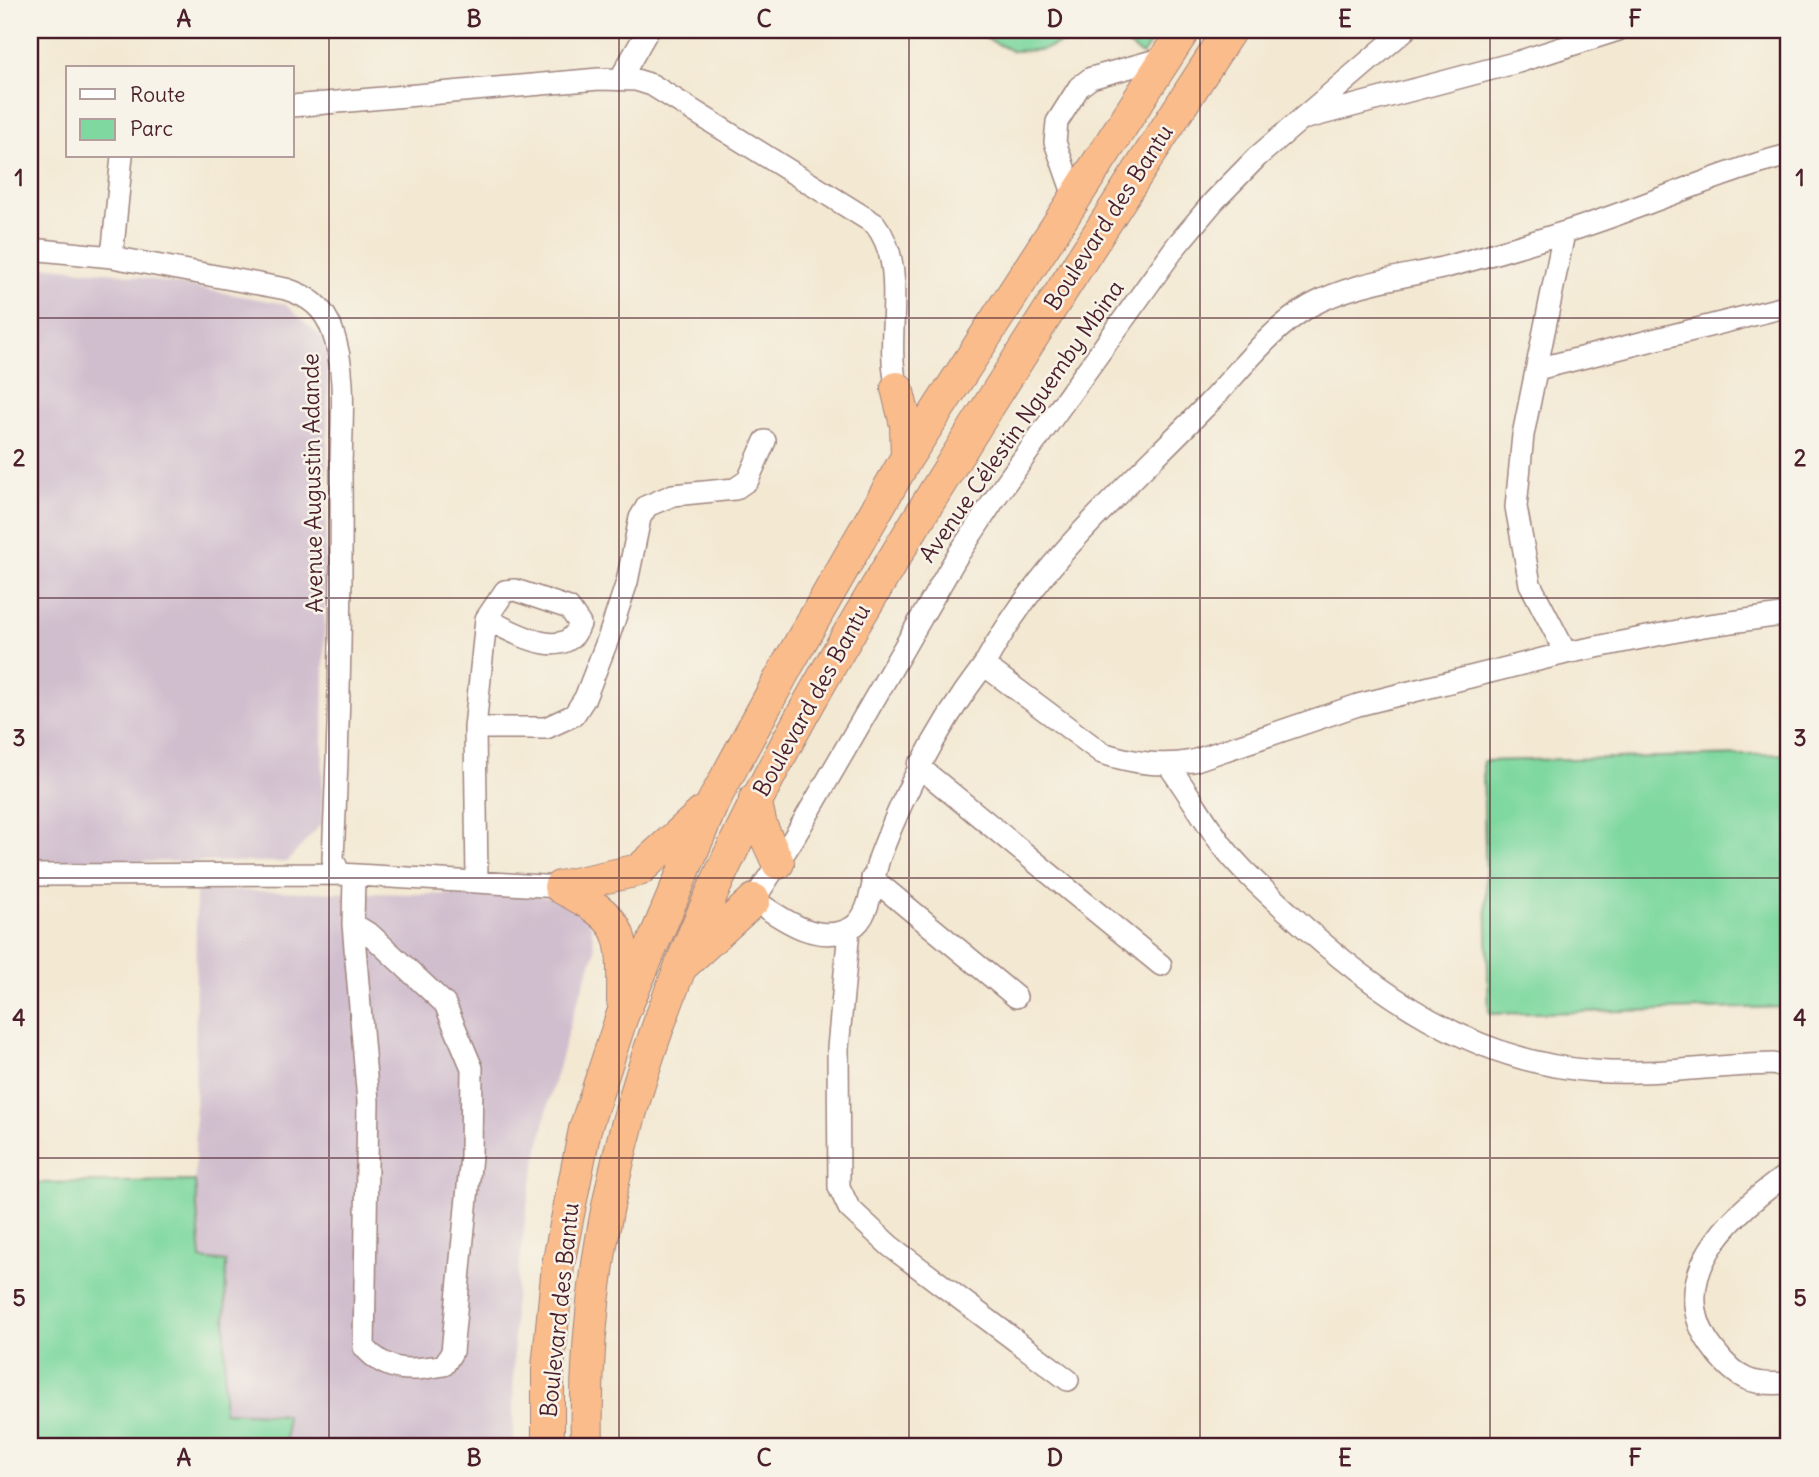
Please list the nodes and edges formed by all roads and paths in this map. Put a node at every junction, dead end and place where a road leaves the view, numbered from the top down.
1 (648, 30) edge
2 (1184, 30) edge
3 (1230, 30) edge
4 (1405, 30) edge
5 (1618, 30) edge
6 (1167, 57) junction
7 (1362, 64) junction
8 (620, 79) junction
9 (1388, 97) junction
10 (294, 106) edge
11 (1296, 122) junction
12 (1789, 155) edge
13 (122, 158) edge
14 (1074, 196) junction
15 (1564, 233) junction
16 (30, 249) edge
17 (112, 257) junction
18 (1789, 306) edge
19 (1537, 369) junction
20 (897, 388) junction
21 (946, 399) junction
22 (765, 441) dead end
23 (907, 457) junction
24 (1789, 614) edge
25 (486, 619) dead end
26 (1566, 653) junction
27 (984, 665) junction
28 (475, 728) junction
29 (918, 766) junction
30 (1169, 766) junction
31 (755, 799) junction
32 (713, 802) junction
33 (778, 863) junction
34 (347, 874) junction
35 (30, 875) edge
36 (872, 878) junction
37 (477, 880) junction
38 (559, 887) junction
39 (754, 900) junction
40 (353, 924) junction
41 (849, 930) junction
42 (1161, 965) dead end
43 (678, 970) junction
44 (1016, 997) dead end
45 (622, 1016) junction
46 (1789, 1068) edge
47 (1789, 1173) edge
48 (1068, 1380) dead end
49 (1789, 1383) edge
50 (548, 1447) edge
51 (587, 1447) edge

1 - 8 street
2 - 6 highway, Boulevard des Bantu
3 - 31 highway, Boulevard des Bantu
4 - 7 street, Avenue Célestin Nguemby Mbina
5 - 9 street
6 - 14 highway, Boulevard des Bantu
6 - 14 street
7 - 9 street
7 - 11 street, Avenue Célestin Nguemby Mbina
8 - 10 street
8 - 20 street
9 - 11 street
11 - 33 street, Avenue Célestin Nguemby Mbina
12 - 15 street
13 - 17 street
14 - 21 highway, Boulevard des Bantu
15 - 19 street
15 - 27 street
16 - 17 street, Avenue Augustin Adande
17 - 34 street, Avenue Augustin Adande
18 - 19 street
19 - 26 street
20 - 21 highway
20 - 23 highway
21 - 23 highway, Boulevard des Bantu
22 - 28 street
23 - 32 highway, Boulevard des Bantu
24 - 26 street
25 - 28 street
26 - 30 street
27 - 29 street
27 - 30 street
28 - 37 street
29 - 36 street
29 - 42 street
30 - 46 street
31 - 33 highway
31 - 43 highway, Boulevard des Bantu
32 - 38 highway
32 - 45 highway, Boulevard des Bantu
33 - 39 street, Avenue Célestin Nguemby Mbina
34 - 35 street
34 - 37 street
34 - 40 street, Avenue Augustin Adande
36 - 41 street
36 - 44 street
37 - 38 street
38 - 45 highway
39 - 41 street
39 - 43 highway
40 - 40 street, Avenue Augustin Adande
41 - 48 street
43 - 51 highway, Boulevard des Bantu
45 - 50 highway, Boulevard des Bantu
47 - 49 street

